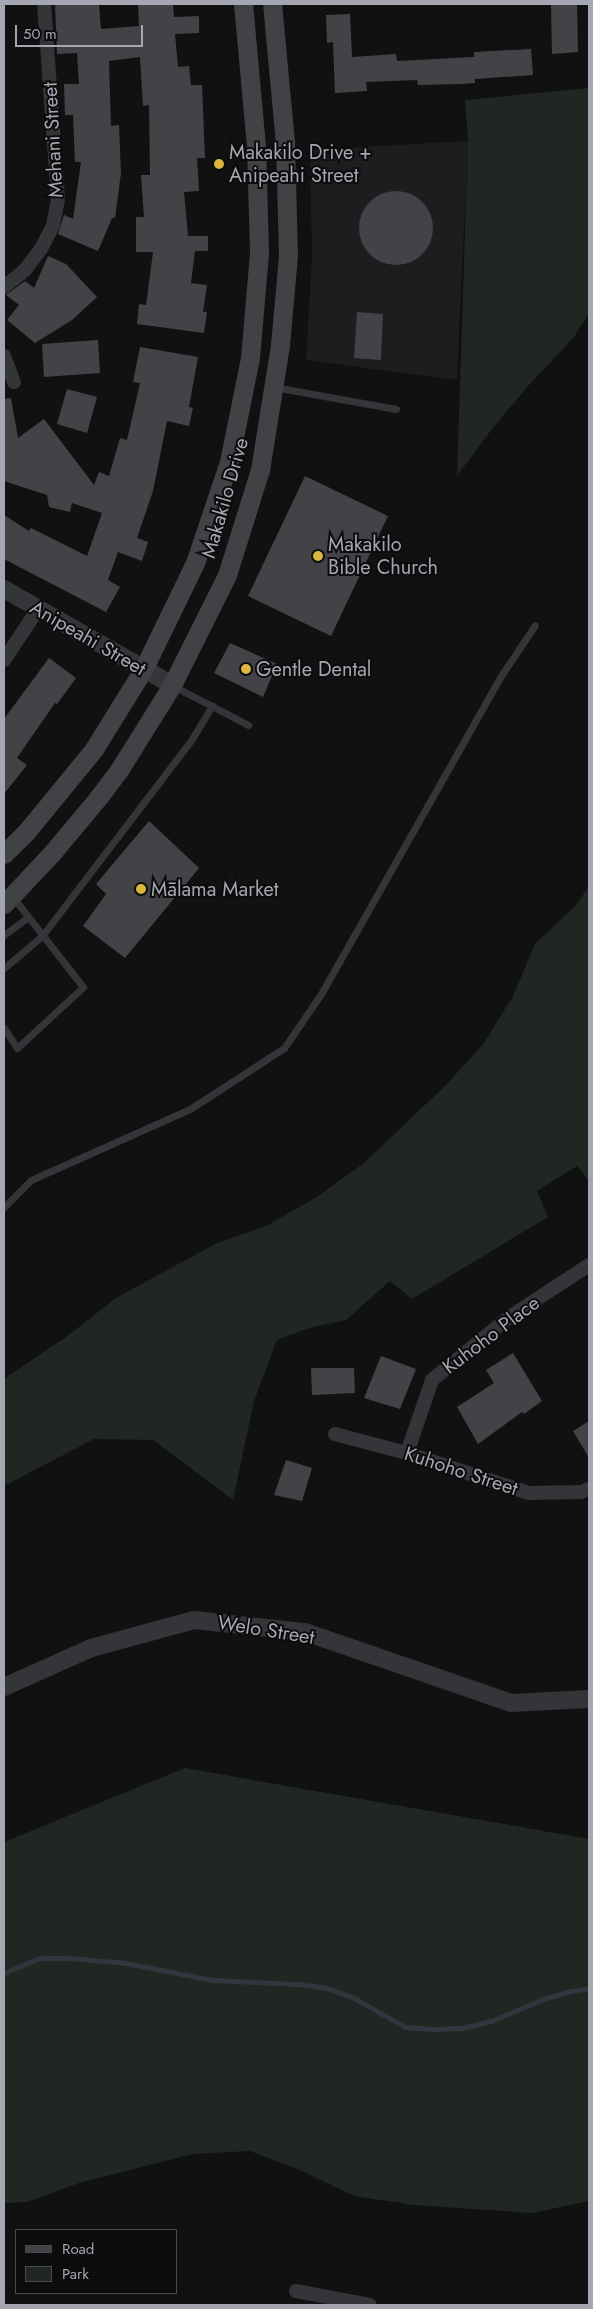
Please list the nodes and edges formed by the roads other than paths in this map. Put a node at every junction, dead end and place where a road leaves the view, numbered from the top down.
1 (44, 4) edge
2 (243, 4) edge
3 (272, 4) edge
4 (4, 287) edge
5 (4, 356) edge
6 (14, 382) dead end
7 (274, 387) junction
8 (396, 409) dead end
9 (4, 589) edge
10 (38, 609) junction
11 (535, 625) dead end
12 (4, 660) edge
13 (143, 670) junction
14 (172, 685) junction
15 (212, 706) junction
16 (248, 725) dead end
17 (4, 854) edge
18 (8, 901) edge
19 (28, 917) junction
20 (4, 936) edge
21 (42, 936) junction
22 (4, 968) edge
23 (4, 1028) edge
24 (4, 1207) edge
25 (589, 1265) edge
26 (334, 1434) dead end
27 (407, 1453) junction
28 (589, 1489) edge
29 (4, 1687) edge
30 (589, 1699) edge
31 (296, 2291) dead end
32 (370, 2305) edge

1 - 4 street, Mehani Street
2 - 13 main road, Makakilo Drive
3 - 7 main road, Makakilo Drive
5 - 6 street
7 - 8 lane
7 - 14 main road, Makakilo Drive
9 - 10 street, Anipeahi Street
10 - 12 street
10 - 13 street, Anipeahi Street
11 - 24 lane
13 - 14 street, Anipeahi Street
13 - 17 main road, Makakilo Drive
14 - 15 lane
14 - 18 main road, Makakilo Drive
15 - 16 lane
15 - 21 lane
18 - 19 lane
19 - 20 lane
19 - 21 lane
21 - 22 lane
21 - 23 lane
25 - 27 street, Kuhoho Place
26 - 27 street, Kuhoho Street
27 - 28 street, Kuhoho Street
29 - 30 street, Welo Street
31 - 32 street

